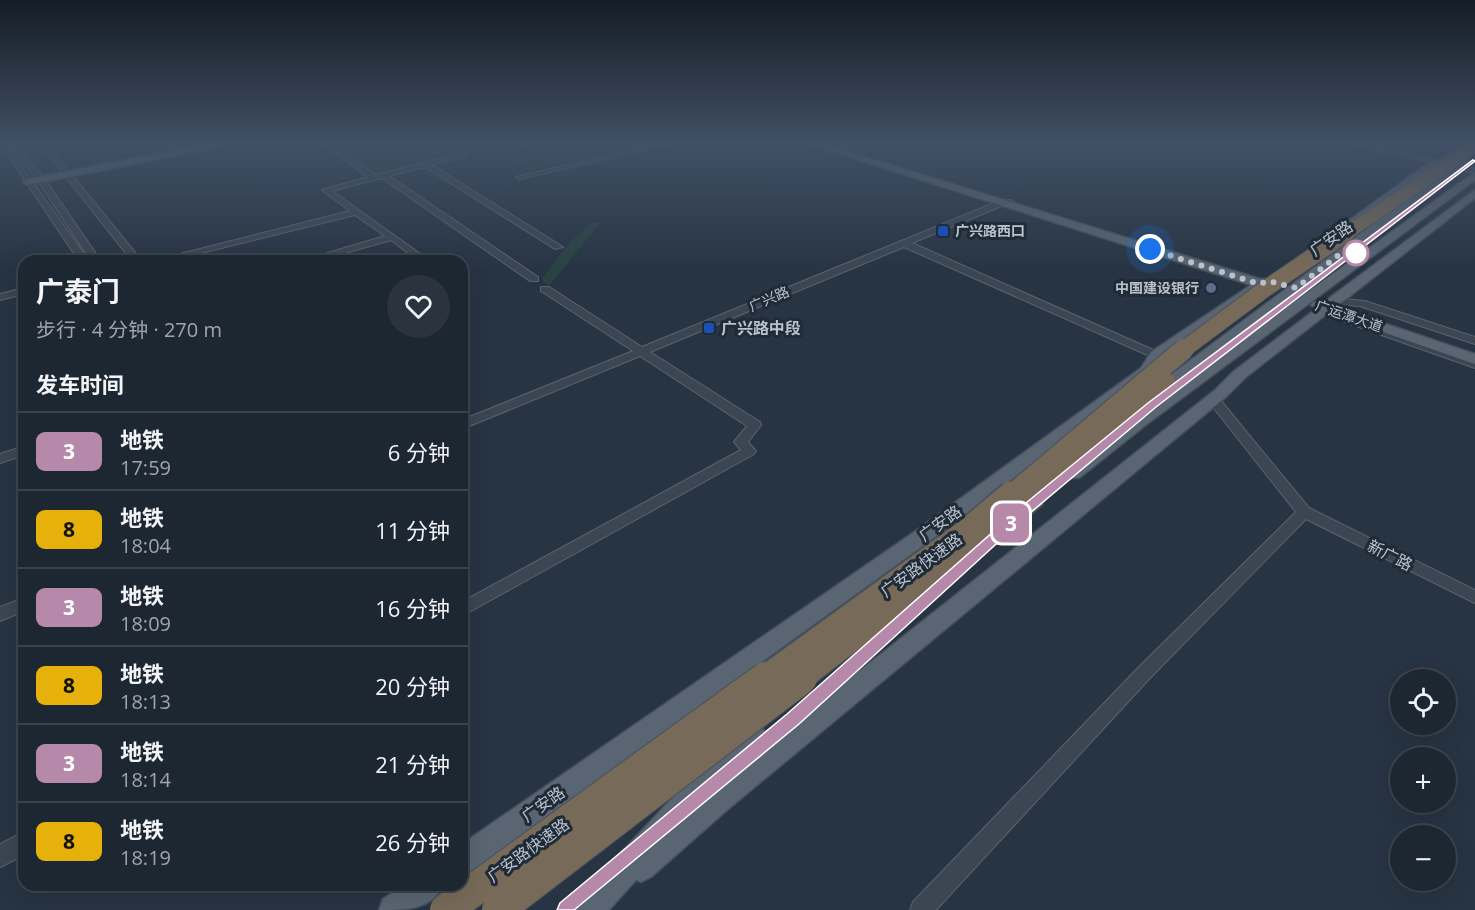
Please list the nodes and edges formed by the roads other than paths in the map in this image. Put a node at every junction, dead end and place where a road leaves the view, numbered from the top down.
1 (30, 185) edge
2 (44, 185) edge
3 (76, 185) edge
4 (340, 185) edge
5 (393, 185) edge
6 (460, 185) edge
7 (951, 185) edge
8 (953, 185) edge
9 (1414, 185) edge
10 (1427, 185) edge
11 (1433, 185) edge
12 (1440, 185) edge
13 (1441, 185) edge
14 (1475, 193) edge
15 (1002, 201) junction
16 (357, 212) junction
17 (393, 237) junction
18 (903, 243) junction
19 (1383, 243) junction
20 (558, 247) dead end
21 (416, 254) joint
22 (80, 255) edge
23 (92, 255) edge
24 (132, 255) edge
25 (181, 255) edge
26 (328, 255) edge
27 (413, 255) edge
28 (1372, 274) junction
29 (534, 279) dead end
30 (1264, 282) junction
31 (545, 289) dead end
32 (18, 292) edge
33 (0, 297) edge
34 (1318, 299) junction
35 (1475, 341) edge
36 (1475, 347) edge
37 (639, 348) junction
38 (1156, 355) junction
39 (1475, 359) edge
40 (1475, 365) edge
41 (1240, 374) junction
42 (1196, 379) junction
43 (1213, 399) junction
44 (468, 413) edge
45 (468, 422) edge
46 (18, 452) edge
47 (0, 459) edge
48 (1304, 512) junction
49 (908, 580) junction
50 (850, 587) junction
51 (1475, 597) edge
52 (18, 606) edge
53 (468, 607) edge
54 (0, 614) edge
55 (617, 752) junction
56 (18, 846) edge
57 (0, 856) edge
58 (468, 857) edge
59 (421, 891) edge
60 (394, 910) edge
61 (446, 910) edge
62 (498, 910) edge
63 (590, 910) edge
64 (921, 910) edge

1 - 22 street
2 - 23 street
3 - 24 street
4 - 16 street
5 - 29 street
6 - 20 street
7 - 15 main road, 广运潭大道
8 - 15 main road, 广运潭大道
9 - 61 highway, 广安路快速路, bridge
10 - 30 main road, 广安路
11 - 62 highway, 广安路快速路, bridge
12 - 34 main road
13 - 19 main road
14 - 28 main road
15 - 18 street, 广兴路
15 - 30 main road, 广运潭大道
15 - 37 street, 广兴路
16 - 17 street
16 - 25 street
17 - 21 street
17 - 26 street
18 - 37 street, 广兴路
18 - 38 street
19 - 28 main road
19 - 34 main road
21 - 27 street
28 - 34 main road
30 - 34 main road, 广运潭大道
30 - 38 main road, 广安路
31 - 37 street
32 - 33 street
34 - 35 street
34 - 36 main road, 广运潭大道
34 - 39 main road, 广运潭大道
34 - 40 street
34 - 41 main road
34 - 42 main road
34 - 49 main road
37 - 44 street, 广兴路
37 - 45 street, 广兴路
37 - 53 street
38 - 50 main road, 广安路
41 - 42 main road
41 - 43 main road
42 - 63 main road
43 - 48 street
43 - 63 main road
46 - 47 street
48 - 51 street, 新广路
48 - 64 street
49 - 50 main road
49 - 55 main road
50 - 55 main road, 广安路
52 - 54 street
55 - 58 main road, 广安路
56 - 57 street
59 - 60 main road

